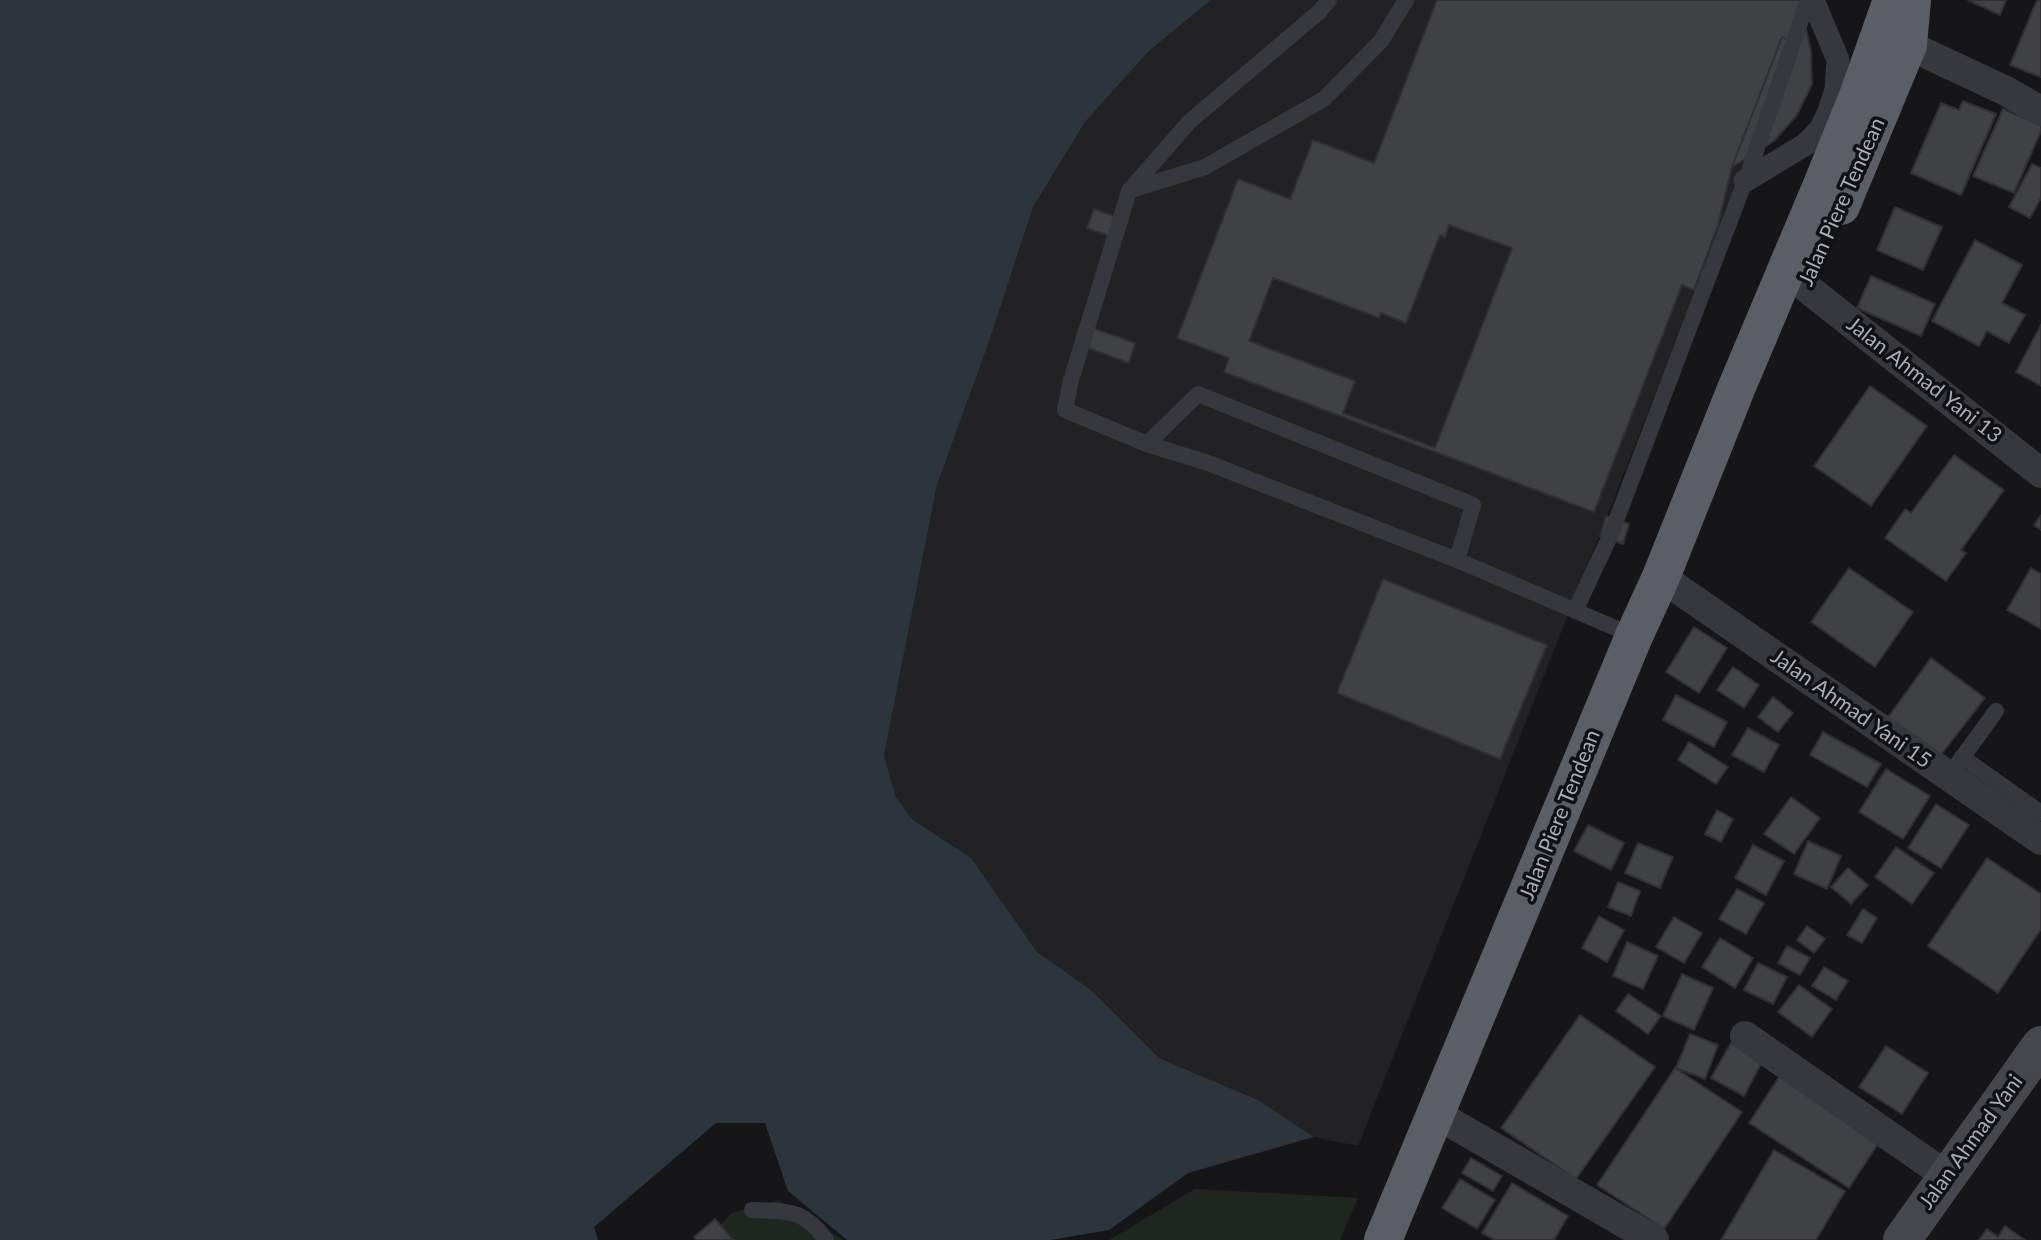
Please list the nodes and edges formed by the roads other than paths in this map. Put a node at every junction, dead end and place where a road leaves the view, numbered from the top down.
1 (1329, 0) edge
2 (1406, 0) edge
3 (1808, 0) edge
4 (1813, 0) edge
5 (1912, 0) edge
6 (1889, 30) edge
7 (1838, 60) junction
8 (2041, 111) edge
9 (1807, 144) junction
10 (1745, 181) junction
11 (1822, 185) junction
12 (1129, 191) junction
13 (1807, 288) junction
14 (1736, 388) junction
15 (1147, 444) junction
16 (2041, 473) edge
17 (1457, 560) junction
18 (1661, 577) junction
19 (1575, 611) junction
20 (1634, 636) junction
21 (1996, 711) dead end
22 (1955, 767) junction
23 (2003, 800) junction
24 (2041, 813) edge
25 (2041, 841) edge
26 (1745, 1036) dead end
27 (2041, 1045) edge
28 (1436, 1114) junction
29 (1947, 1176) junction
30 (752, 1210) dead end
31 (827, 1240) edge
32 (1383, 1240) edge
33 (1654, 1240) edge
34 (1902, 1240) edge

1 - 12 lane
2 - 12 lane
3 - 10 lane
4 - 7 street
5 - 6 highway, Jalan Piere Tendean
6 - 7 street
6 - 8 street
6 - 11 highway, Jalan Piere Tendean
6 - 13 highway, Jalan Piere Tendean
7 - 9 street
9 - 10 street
9 - 11 street
10 - 19 lane
11 - 14 highway, Jalan Piere Tendean
12 - 15 lane
13 - 14 highway, Jalan Piere Tendean
13 - 16 street, Jalan Ahmad Yani 13
14 - 18 highway, Jalan Piere Tendean
15 - 17 lane
15 - 17 lane
17 - 19 lane
18 - 20 highway, Jalan Piere Tendean
18 - 22 street, Jalan Ahmad Yani 15
19 - 20 lane
20 - 28 highway, Jalan Piere Tendean
21 - 22 lane
22 - 23 street, Jalan Ahmad Yani 15
23 - 24 lane
23 - 25 street, Jalan Ahmad Yani 15
26 - 29 street
27 - 29 main road, Jalan Ahmad Yani
28 - 32 highway, Jalan Piere Tendean
28 - 33 street
29 - 34 main road, Jalan Ahmad Yani
30 - 31 lane

